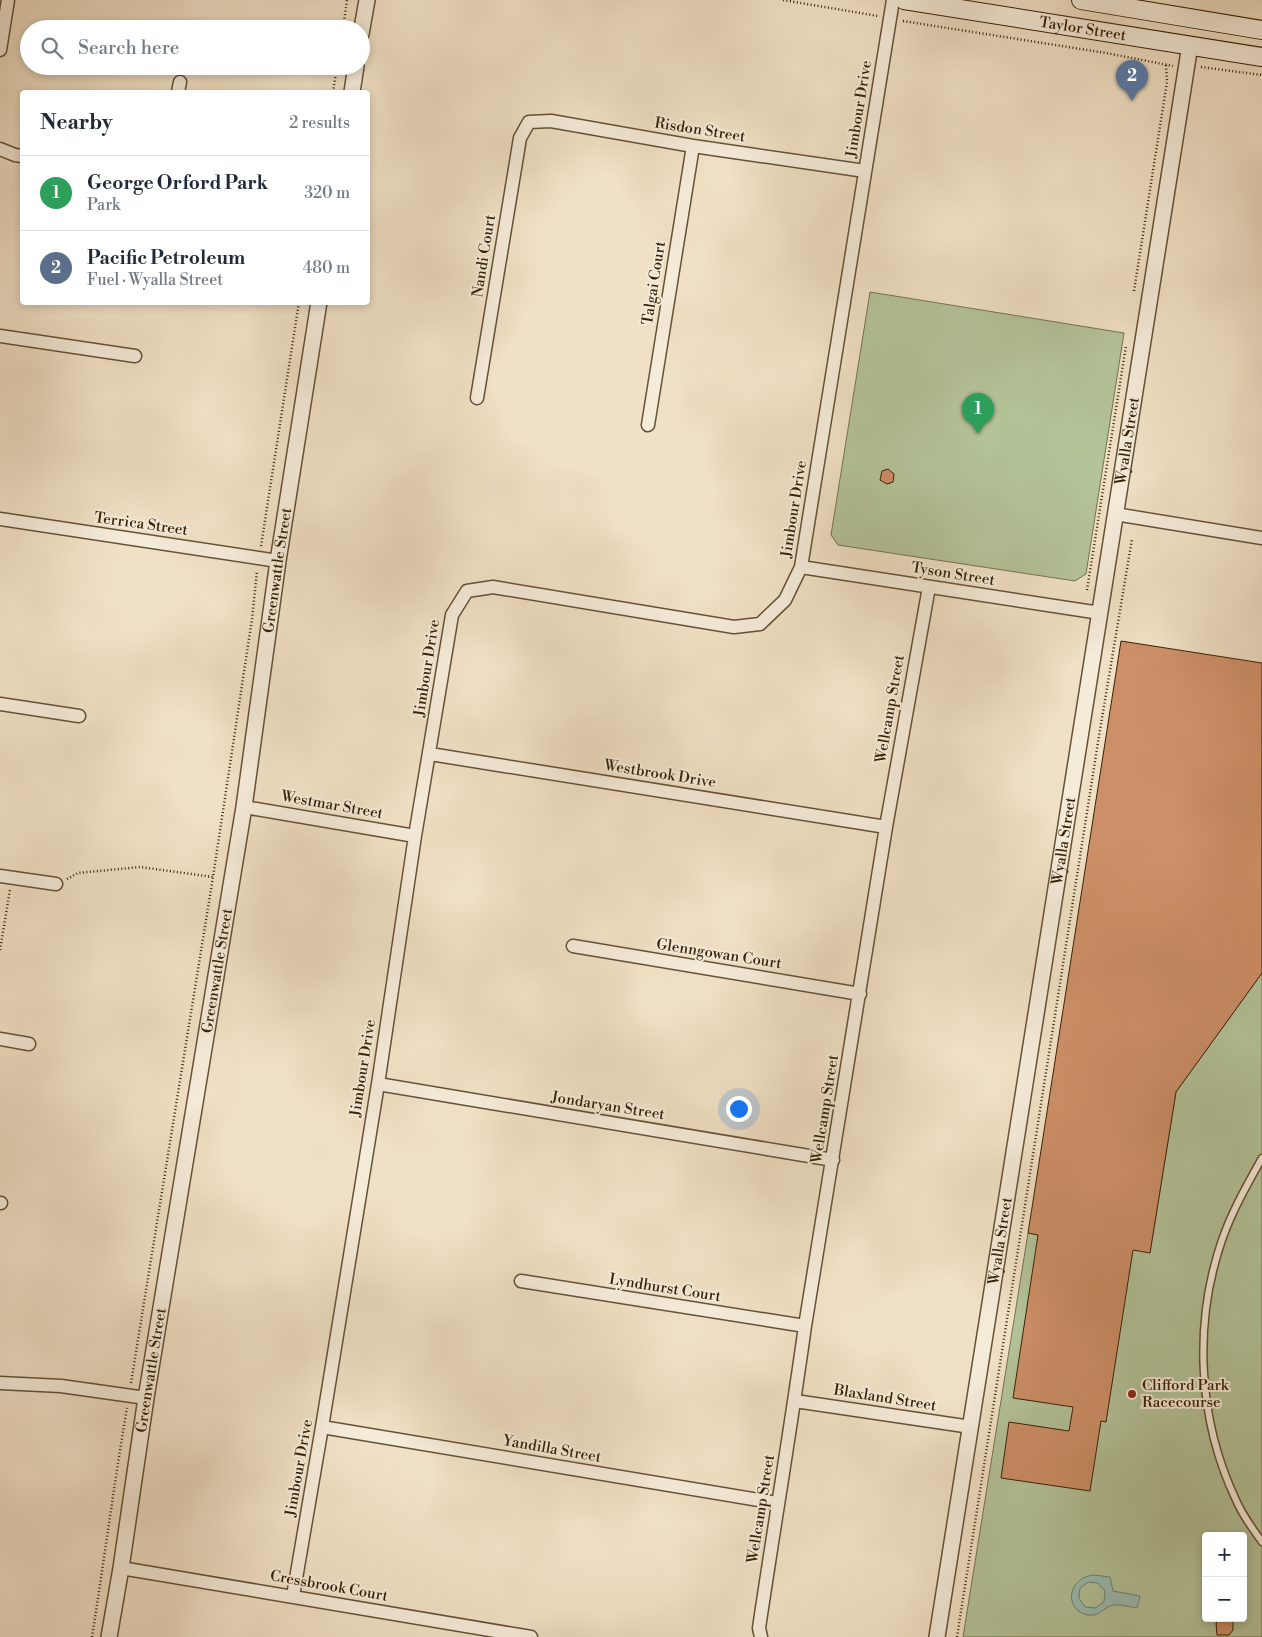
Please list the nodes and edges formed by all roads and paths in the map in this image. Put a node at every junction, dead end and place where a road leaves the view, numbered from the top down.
1 (8, 0) edge
2 (347, 0) edge
3 (367, 0) edge
4 (783, 0) edge
5 (893, 0) edge
6 (904, 0) edge
7 (1081, 0) edge
8 (1107, 2) edge
9 (890, 19) junction
10 (344, 20) edge
11 (363, 20) edge
12 (1262, 30) edge
13 (1190, 45) junction
14 (0, 50) edge
15 (1262, 57) edge
16 (1166, 65) junction
17 (1186, 68) junction
18 (336, 75) edge
19 (355, 75) edge
20 (1262, 75) edge
21 (333, 90) edge
22 (352, 90) edge
23 (529, 122) joint
24 (692, 146) junction
25 (0, 149) edge
26 (20, 156) edge
27 (865, 171) junction
28 (1133, 298) dead end
29 (300, 305) edge
30 (319, 305) edge
31 (0, 336) edge
32 (1126, 344) dead end
33 (135, 356) dead end
34 (478, 398) dead end
35 (648, 426) dead end
36 (1116, 514) junction
37 (0, 519) edge
38 (1262, 538) edge
39 (1132, 539) dead end
40 (260, 558) junction
41 (278, 560) junction
42 (801, 567) junction
43 (929, 587) junction
44 (1086, 590) dead end
45 (1100, 613) junction
46 (0, 704) edge
47 (79, 716) dead end
48 (430, 754) junction
49 (244, 806) junction
50 (886, 827) junction
51 (415, 836) junction
52 (6, 876) edge
53 (213, 877) junction
54 (56, 884) joint
55 (573, 946) dead end
56 (0, 950) edge
57 (860, 994) junction
58 (0, 1039) edge
59 (29, 1044) dead end
60 (378, 1084) junction
61 (1262, 1158) edge
62 (833, 1160) junction
63 (521, 1281) dead end
64 (805, 1326) junction
65 (0, 1383) edge
66 (129, 1396) junction
67 (146, 1398) junction
68 (795, 1401) junction
69 (322, 1427) junction
70 (971, 1428) junction
71 (777, 1503) junction
72 (1262, 1542) edge
73 (121, 1568) junction
74 (293, 1596) junction
75 (92, 1637) edge
76 (108, 1637) edge
77 (531, 1637) edge
78 (761, 1637) edge
79 (937, 1637) edge
80 (957, 1637) edge

1 - 14 street
2 - 10 path
3 - 11 street
4 - 9 path
5 - 9 street, Jimbour Drive
6 - 13 main road, Taylor Street
7 - 8 main road, Taylor Street
8 - 12 main road, Taylor Street
8 - 13 main road
9 - 16 path
9 - 27 street, Jimbour Drive
13 - 15 main road, Taylor Street
13 - 17 street, Wyalla Street
16 - 17 path
16 - 28 path
17 - 20 path
17 - 36 street, Wyalla Street
18 - 21 path
19 - 22 street
23 - 24 street, Risdon Street
23 - 34 street, Nandi Court
24 - 27 street, Risdon Street
24 - 35 street, Talgai Court
25 - 26 street
27 - 42 street, Jimbour Drive
29 - 40 path
30 - 41 street, Greenwattle Street
31 - 33 street
32 - 44 path
36 - 38 street
36 - 45 street, Wyalla Street
37 - 40 street, Terrica Street
39 - 80 path
40 - 41 street, Terrica Street
40 - 53 path
41 - 49 street, Greenwattle Street
42 - 43 street, Tyson Street
42 - 48 street, Jimbour Drive
43 - 45 street, Tyson Street
43 - 50 street, Wellcamp Street
45 - 70 street, Wyalla Street
46 - 47 street
48 - 50 street, Westbrook Drive
48 - 51 street, Jimbour Drive
49 - 51 street, Westmar Street
49 - 67 street, Greenwattle Street
50 - 57 street, Wellcamp Street
51 - 60 street, Jimbour Drive
52 - 54 street
52 - 56 path
53 - 54 path
53 - 66 path
55 - 57 street, Glenngowan Court
57 - 62 street, Wellcamp Street
58 - 59 street
60 - 62 street, Jondaryan Street
60 - 69 street, Jimbour Drive
61 - 72 lane
62 - 64 street, Wellcamp Street
63 - 64 street, Lyndhurst Court
64 - 68 street, Wellcamp Street
65 - 66 street
66 - 67 street
66 - 75 path
67 - 73 street, Greenwattle Street
68 - 70 street, Blaxland Street
68 - 71 street, Wellcamp Street
69 - 71 street, Yandilla Street
69 - 74 street, Jimbour Drive
70 - 79 street, Wyalla Street
71 - 78 street, Wellcamp Street
73 - 74 street, Cressbrook Court
73 - 76 street, Greenwattle Street
74 - 77 street, Cressbrook Court

